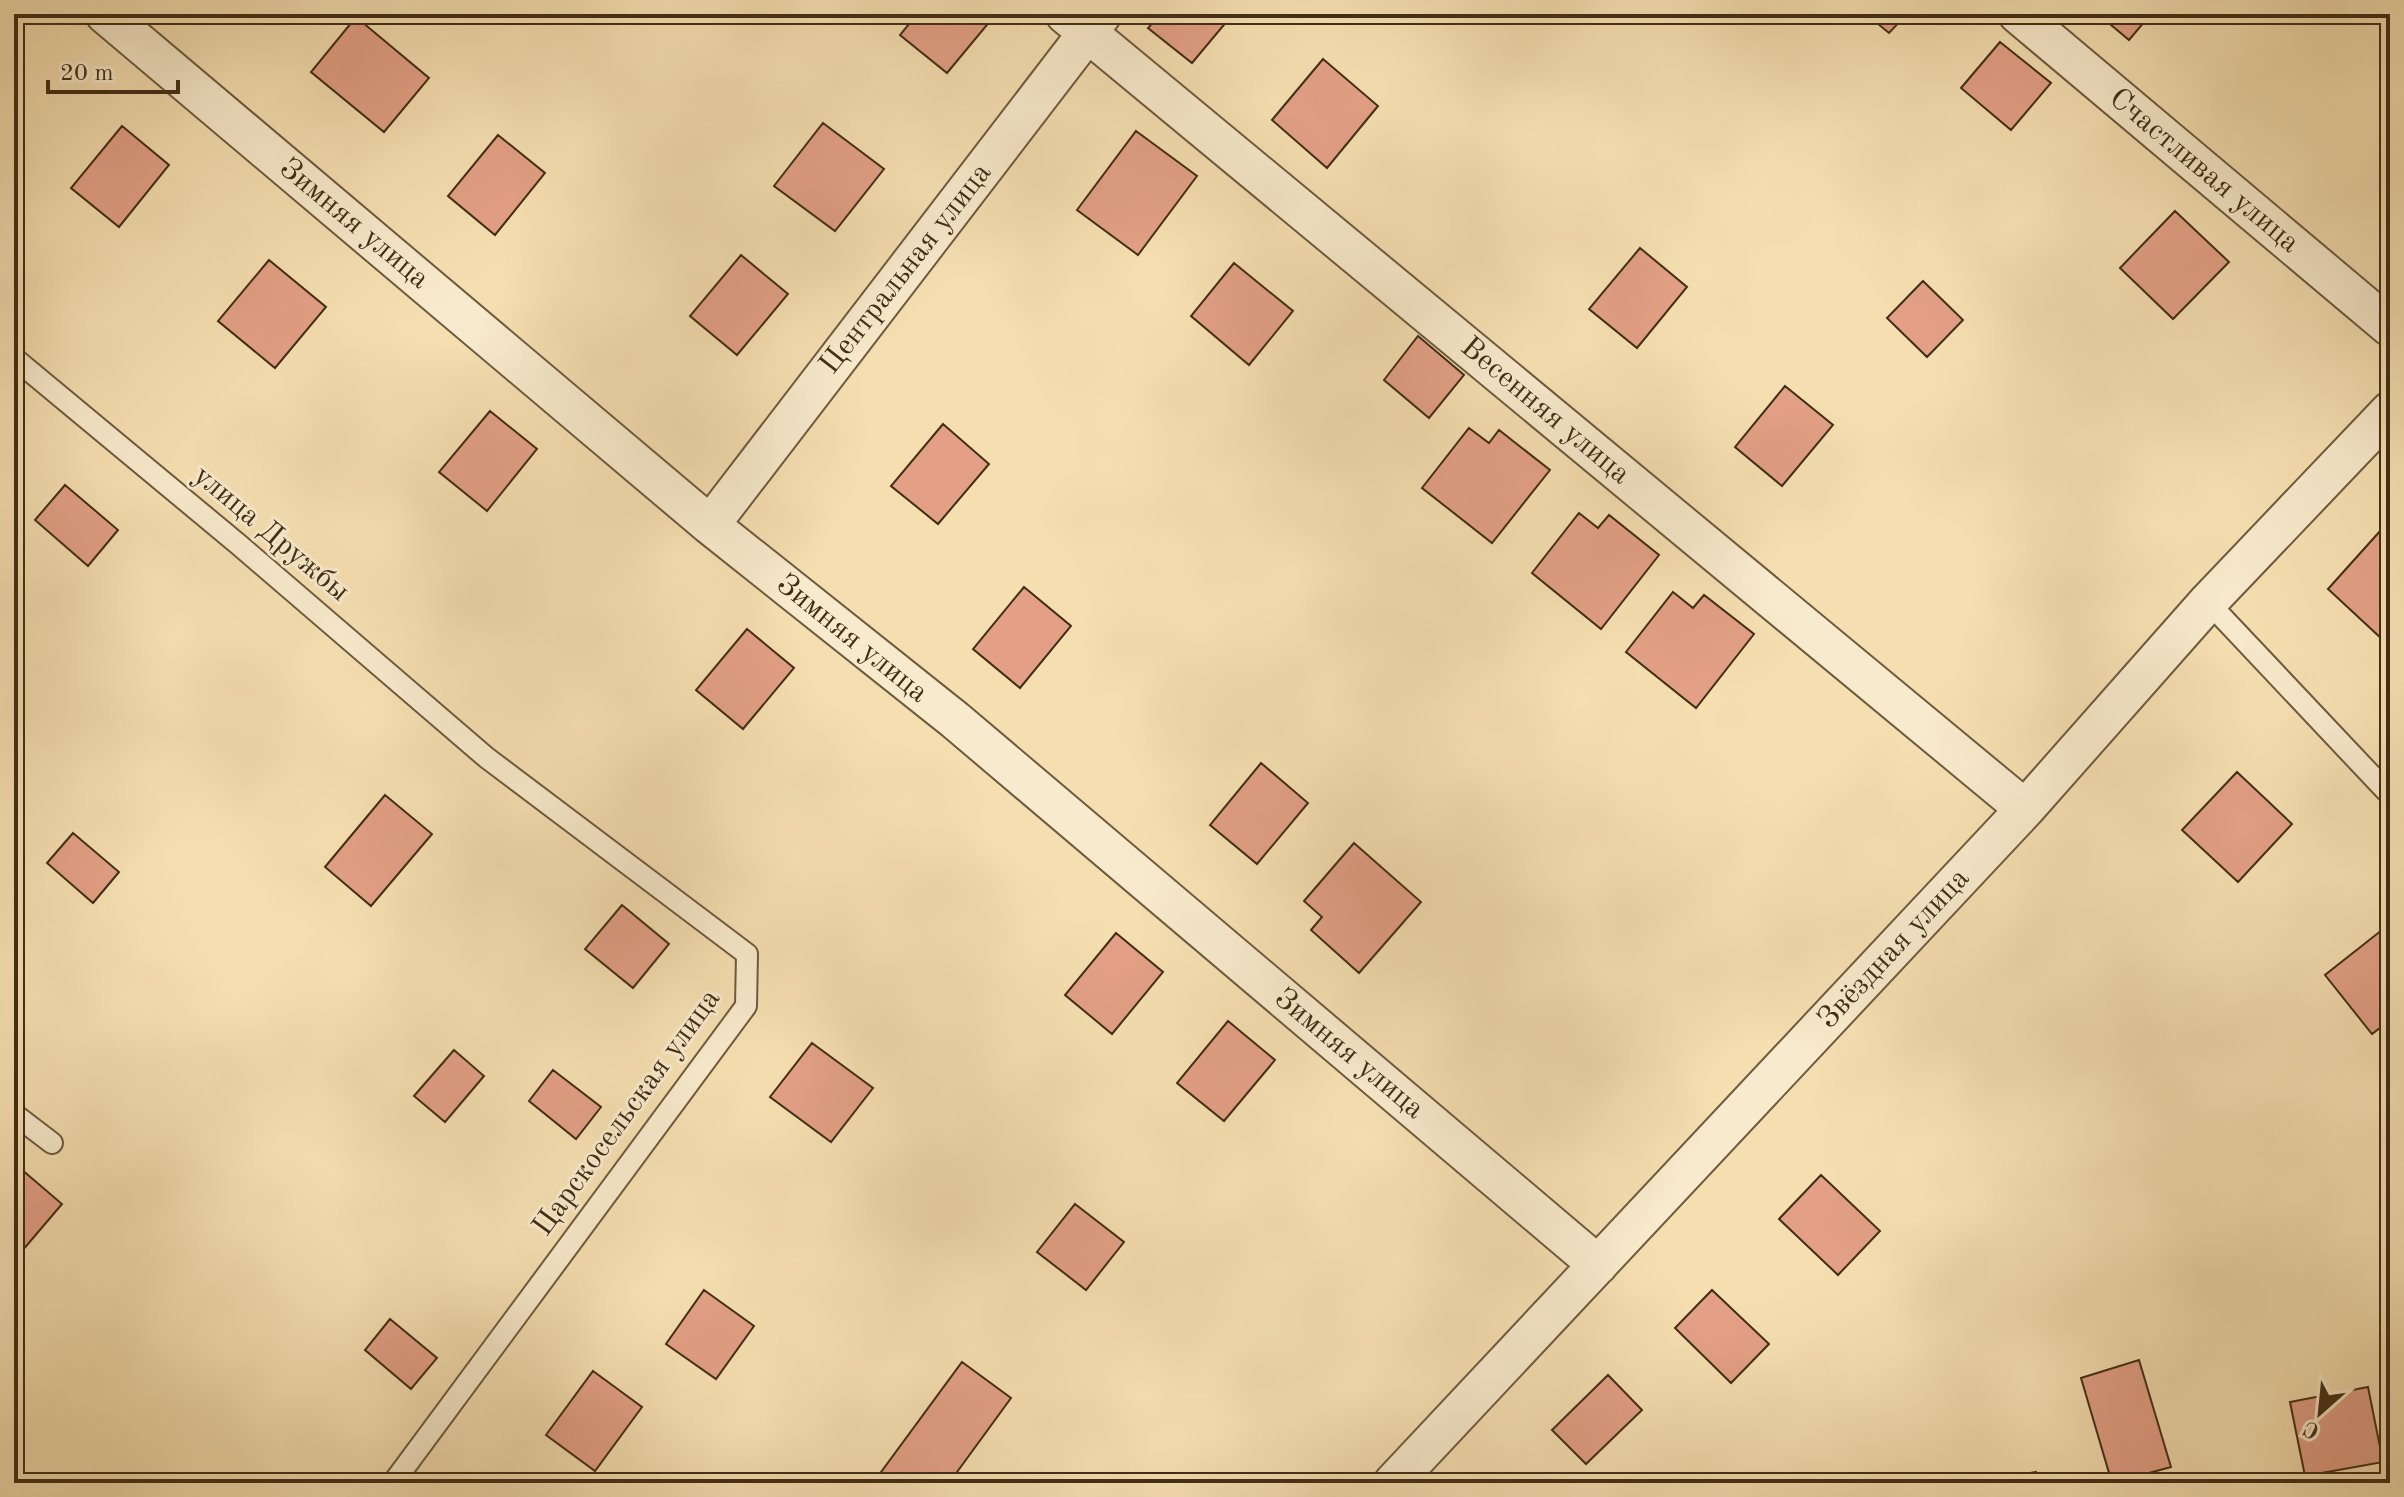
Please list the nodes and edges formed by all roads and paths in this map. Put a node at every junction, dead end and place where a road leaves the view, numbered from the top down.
1 (105, 14) edge
2 (2018, 14) edge
3 (1085, 20) edge
4 (2390, 327) edge
5 (14, 358) edge
6 (2390, 411) edge
7 (710, 525) junction
8 (2208, 602) junction
9 (487, 758) joint
10 (2390, 795) edge
11 (2025, 809) junction
12 (14, 1114) edge
13 (52, 1143) dead end
14 (1598, 1265) junction
15 (393, 1483) edge
16 (1393, 1483) edge

1 - 7 street, Зимняя улица
2 - 4 street, Счастливая улица
3 - 7 street, Центральная улица
3 - 11 street, Весенняя улица
5 - 9 lane, улица Дружбы
6 - 8 street, Звёздная улица
7 - 14 street, Зимняя улица
8 - 10 lane
8 - 11 street, Звёздная улица
9 - 15 lane, Царскосельская улица
11 - 14 street, Звёздная улица
12 - 13 lane
14 - 16 street, Звёздная улица

